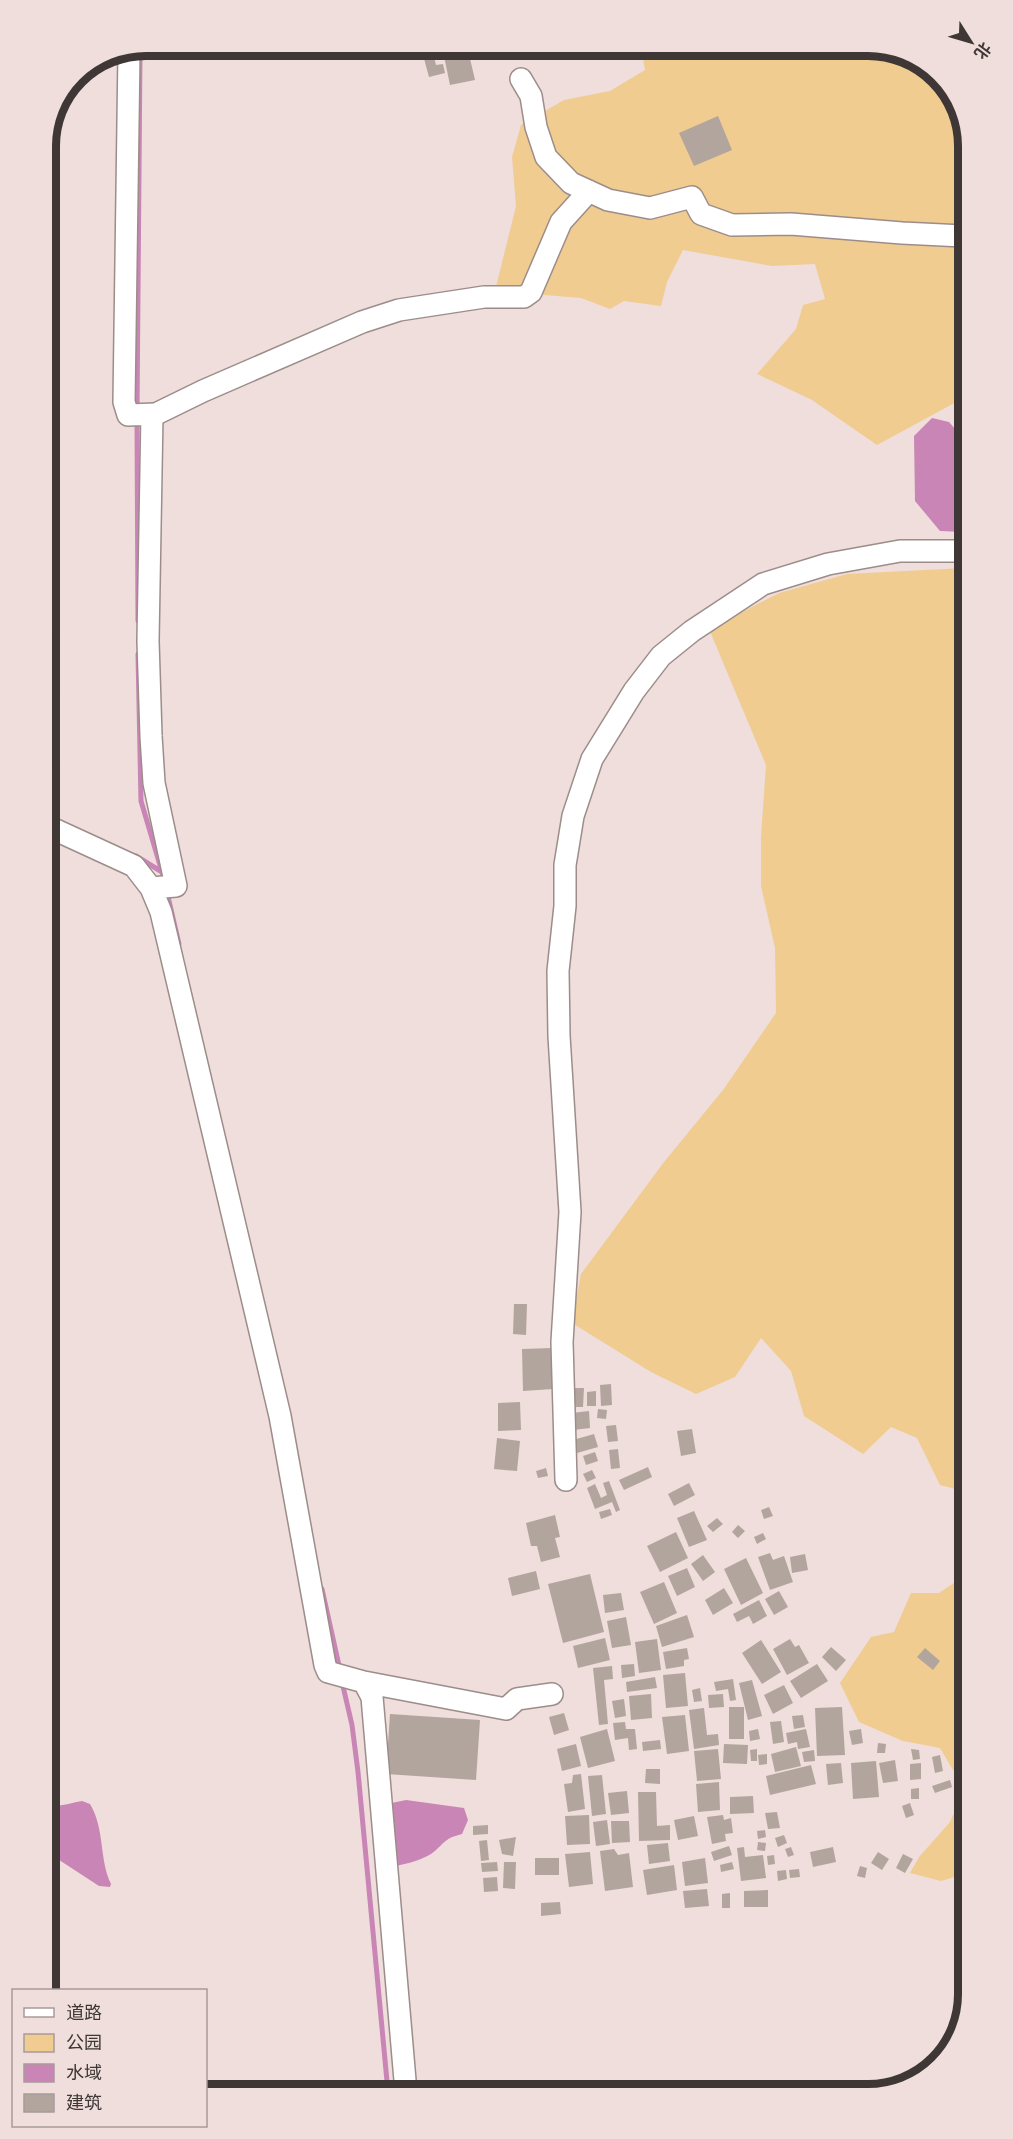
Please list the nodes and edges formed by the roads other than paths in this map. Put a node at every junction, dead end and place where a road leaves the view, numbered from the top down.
1 (129, 57) edge
2 (521, 79) dead end
3 (589, 191) junction
4 (958, 236) edge
5 (142, 414) junction
6 (958, 551) edge
7 (56, 830) edge
8 (161, 887) junction
9 (566, 1480) dead end
10 (349, 1678) junction
11 (552, 1694) dead end
12 (405, 2083) edge

1 - 5 street
2 - 3 street
3 - 4 street
3 - 5 street
5 - 8 street
6 - 9 street
7 - 8 street
8 - 10 street
10 - 11 street
10 - 12 street

